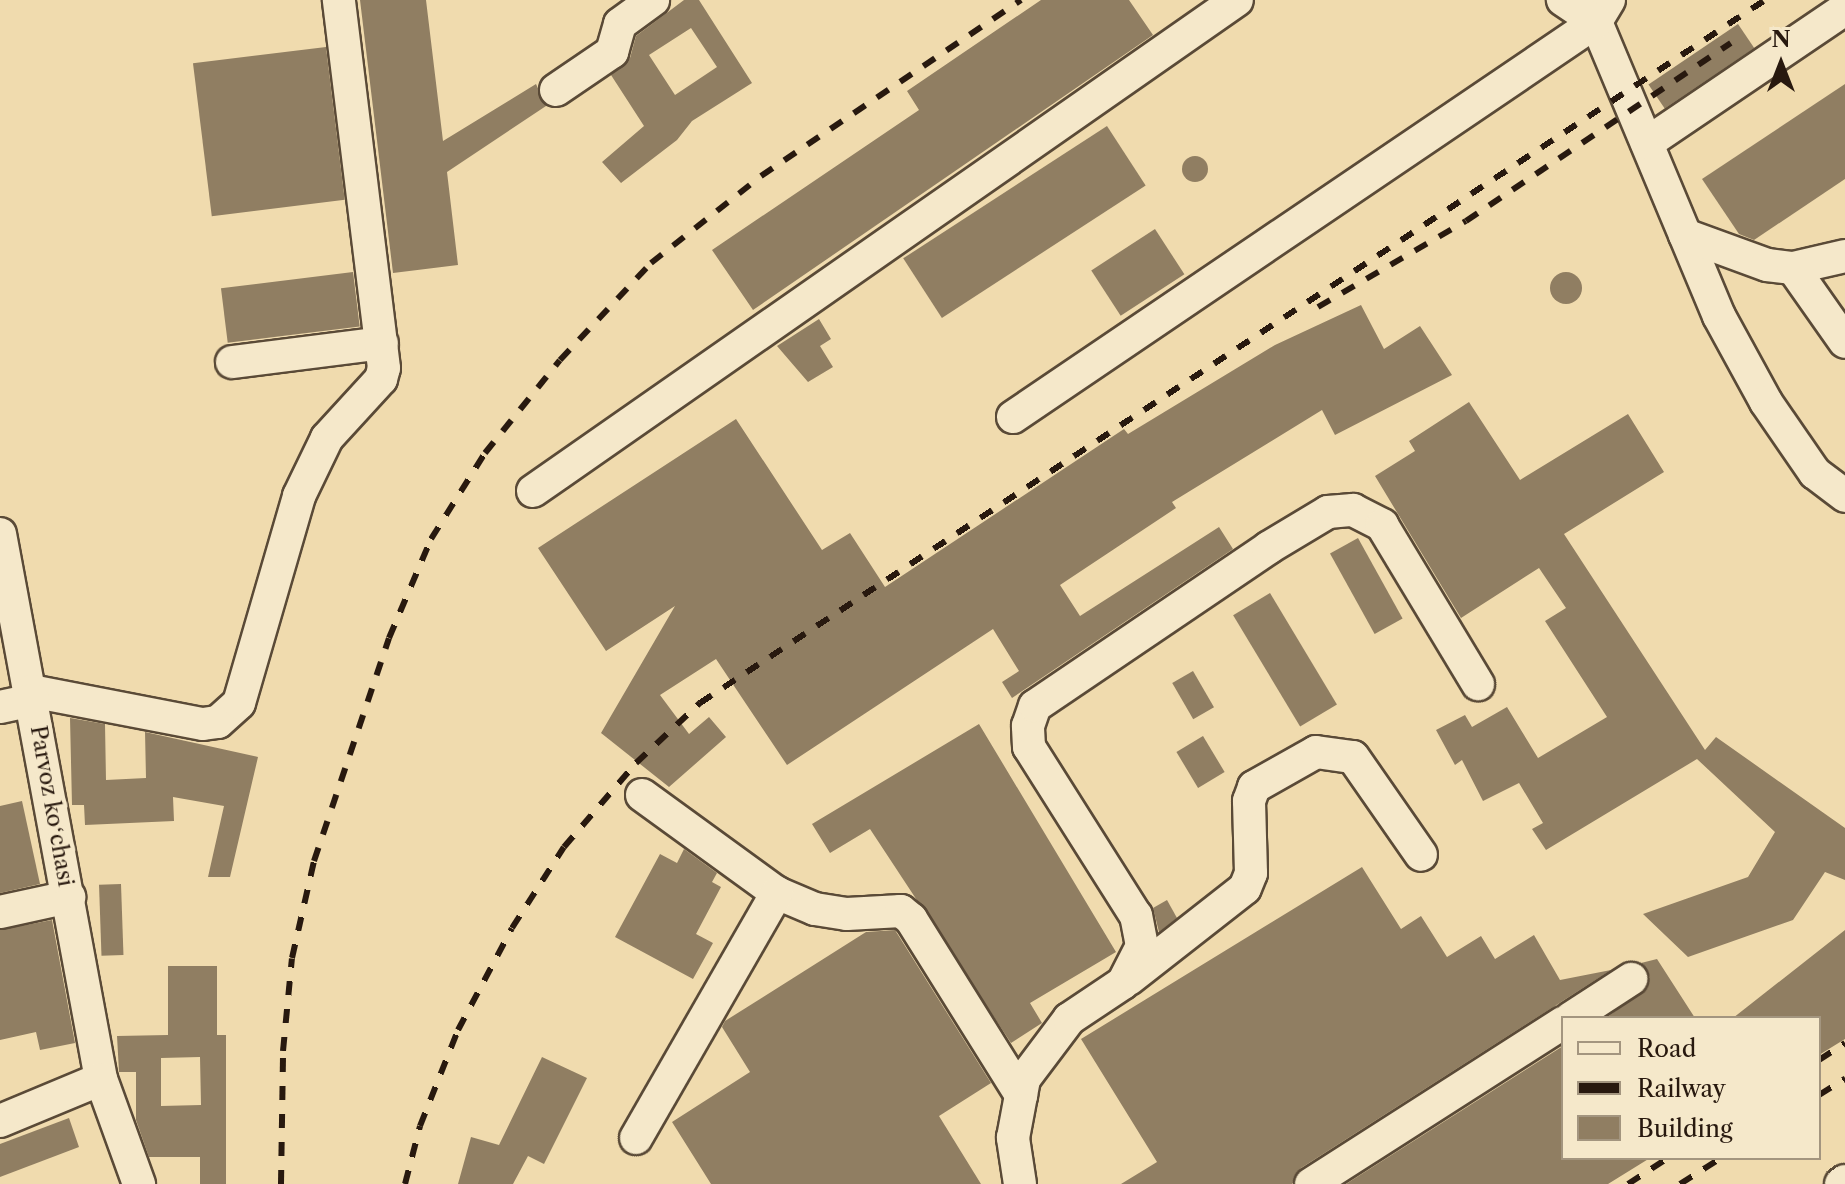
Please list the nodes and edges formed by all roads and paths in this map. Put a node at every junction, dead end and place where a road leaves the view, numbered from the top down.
1 (339, 0) edge
2 (653, 0) edge
3 (1237, 0) edge
4 (1563, 0) edge
5 (1845, 9) edge
6 (1602, 11) edge
7 (556, 90) dead end
8 (1647, 143) junction
9 (1685, 235) junction
10 (1845, 256) edge
11 (1793, 268) junction
12 (1845, 342) edge
13 (382, 343) junction
14 (232, 362) dead end
15 (1013, 417) dead end
16 (533, 491) dead end
17 (1845, 496) edge
18 (0, 534) edge
19 (1478, 684) dead end
20 (32, 695) junction
21 (0, 707) edge
22 (642, 795) dead end
23 (1421, 855) dead end
24 (777, 893) junction
25 (69, 897) junction
26 (0, 912) edge
27 (1631, 979) dead end
28 (1123, 983) junction
29 (1574, 1016) edge
30 (1561, 1024) edge
31 (101, 1079) junction
32 (1021, 1095) junction
33 (0, 1121) edge
34 (636, 1138) dead end
35 (139, 1184) edge
36 (1020, 1184) edge
37 (1311, 1184) edge

1 - 13 street
2 - 7 street
3 - 16 street
4 - 6 street
5 - 8 street
6 - 8 street
6 - 15 street
8 - 9 street
9 - 11 street
9 - 17 street
10 - 11 street
11 - 12 street
13 - 14 street
13 - 20 street
18 - 20 street, Parvoz koʻchasi
19 - 28 street
20 - 21 street
20 - 25 street, Parvoz koʻchasi
22 - 24 street
23 - 28 street
24 - 32 street
24 - 34 street
25 - 26 street
25 - 31 street, Parvoz koʻchasi
27 - 29 street
28 - 32 street
30 - 37 street
31 - 33 street
31 - 35 street, Parvoz koʻchasi
32 - 36 street

